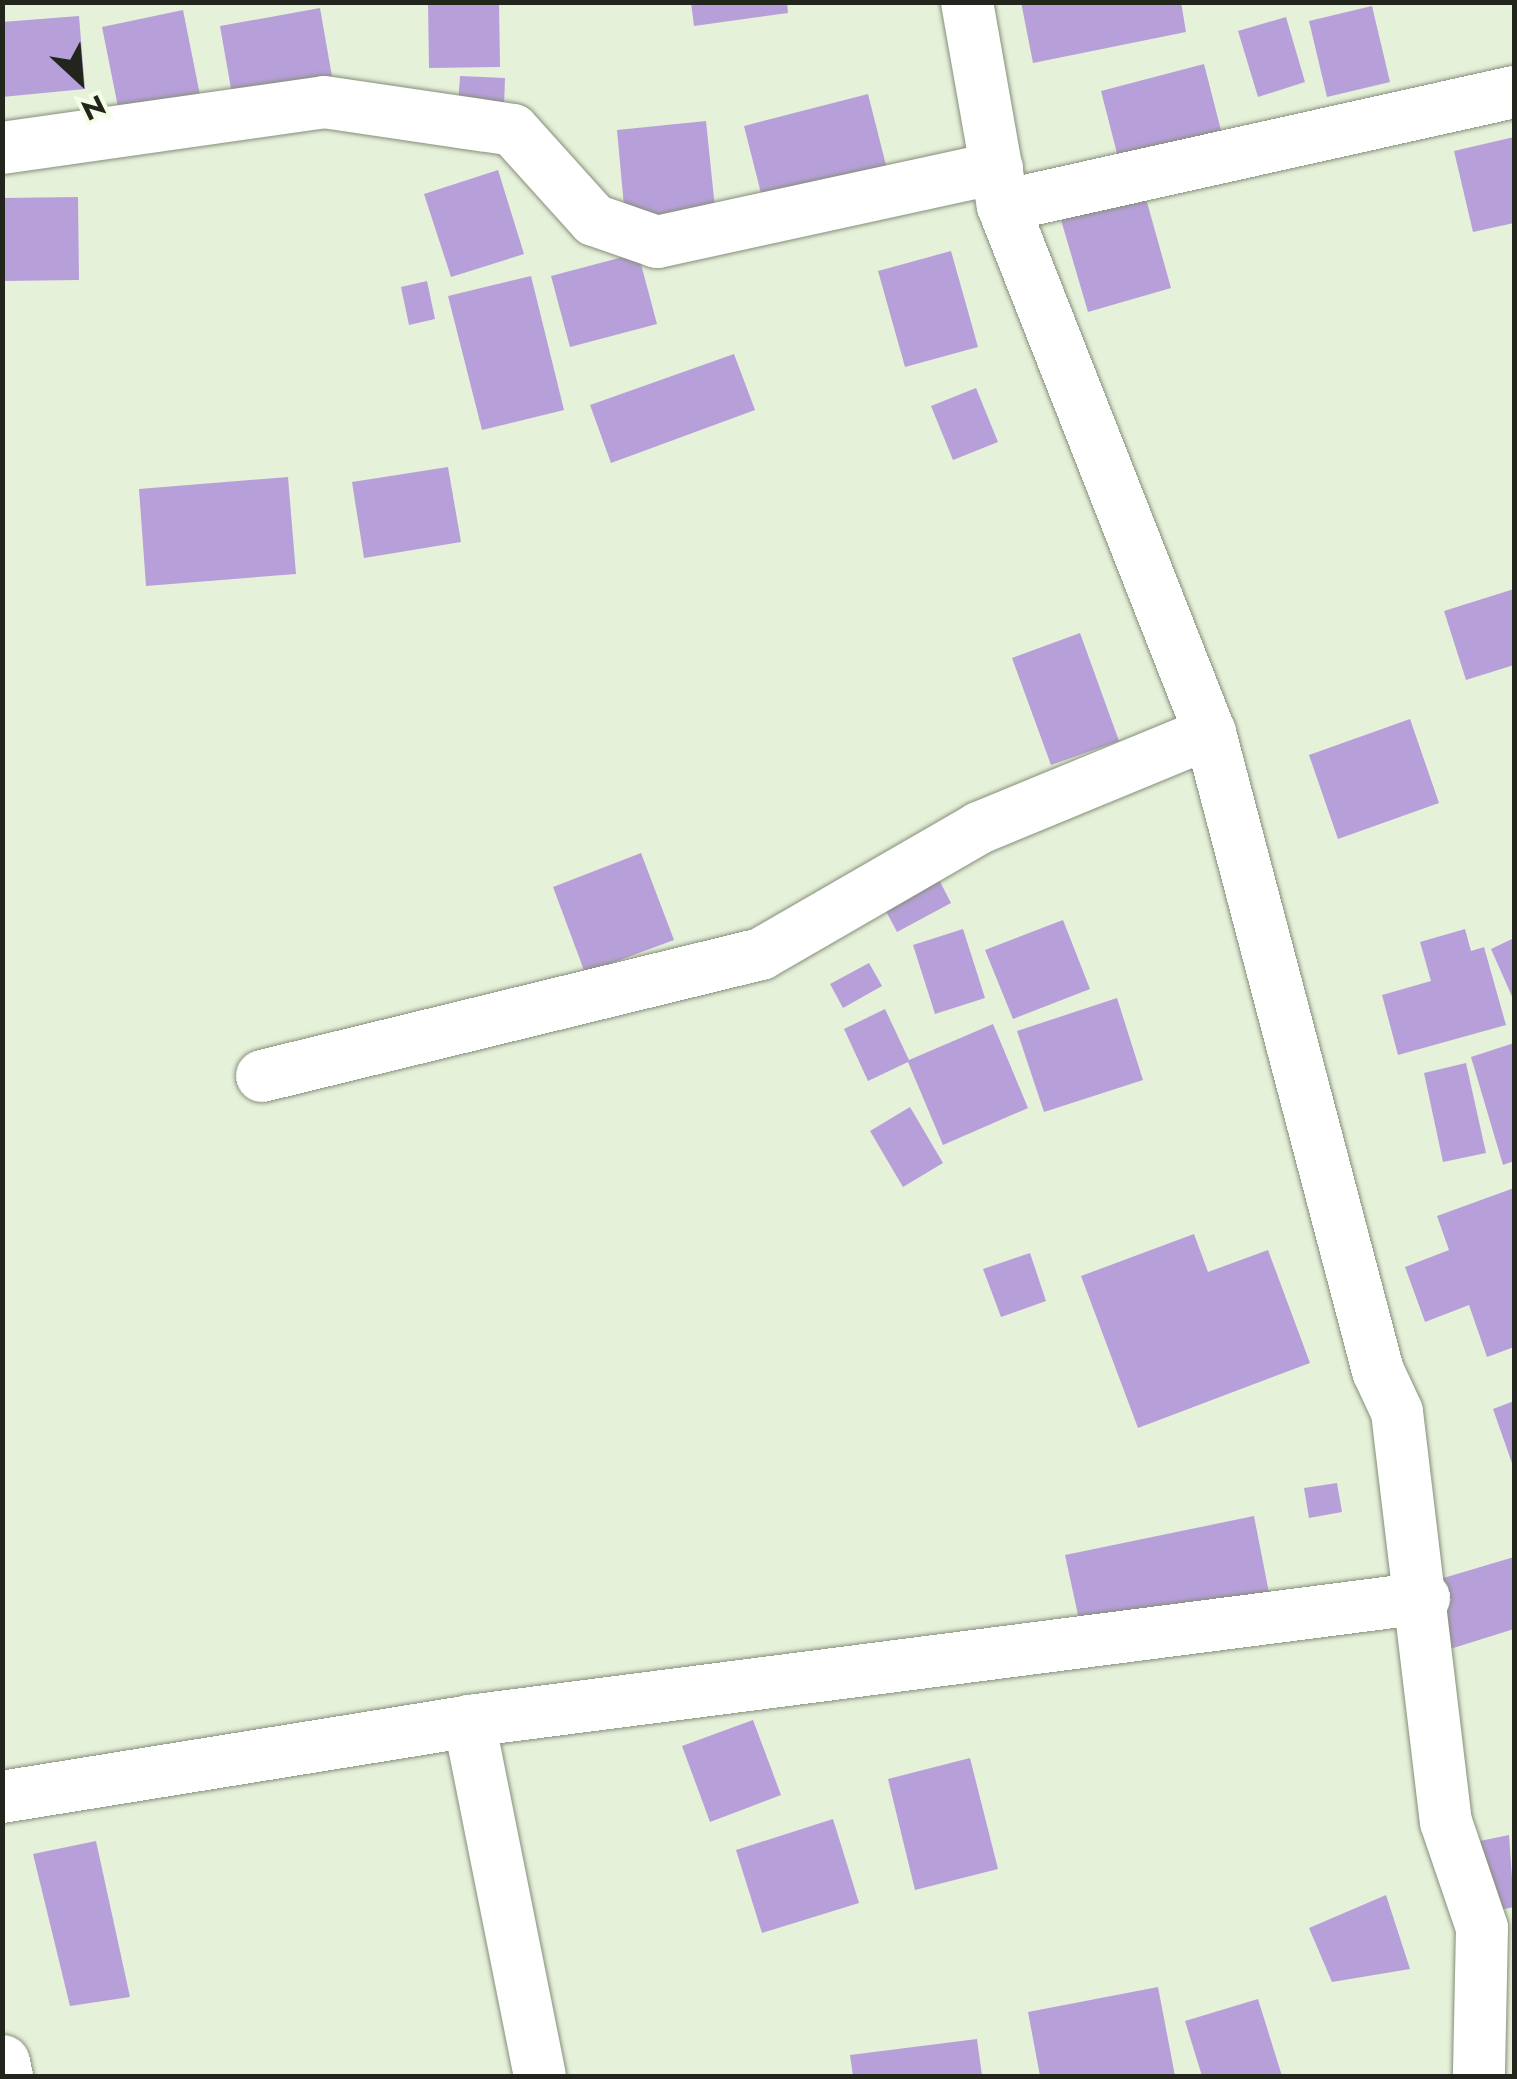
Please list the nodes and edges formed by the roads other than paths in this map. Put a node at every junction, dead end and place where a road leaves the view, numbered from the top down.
1 (966, 2) edge
2 (1514, 92) edge
3 (2, 148) edge
4 (1000, 187) junction
5 (1210, 733) junction
6 (262, 1076) dead end
7 (1424, 1598) junction
8 (469, 1722) junction
9 (2, 1797) edge
10 (2, 2062) edge
11 (6, 2076) edge
12 (540, 2076) edge
13 (1478, 2076) edge

1 - 4 street
2 - 4 street
3 - 4 street
4 - 5 street
5 - 6 street
5 - 7 street
7 - 8 street
7 - 13 street
8 - 9 street
8 - 12 street
10 - 11 street

